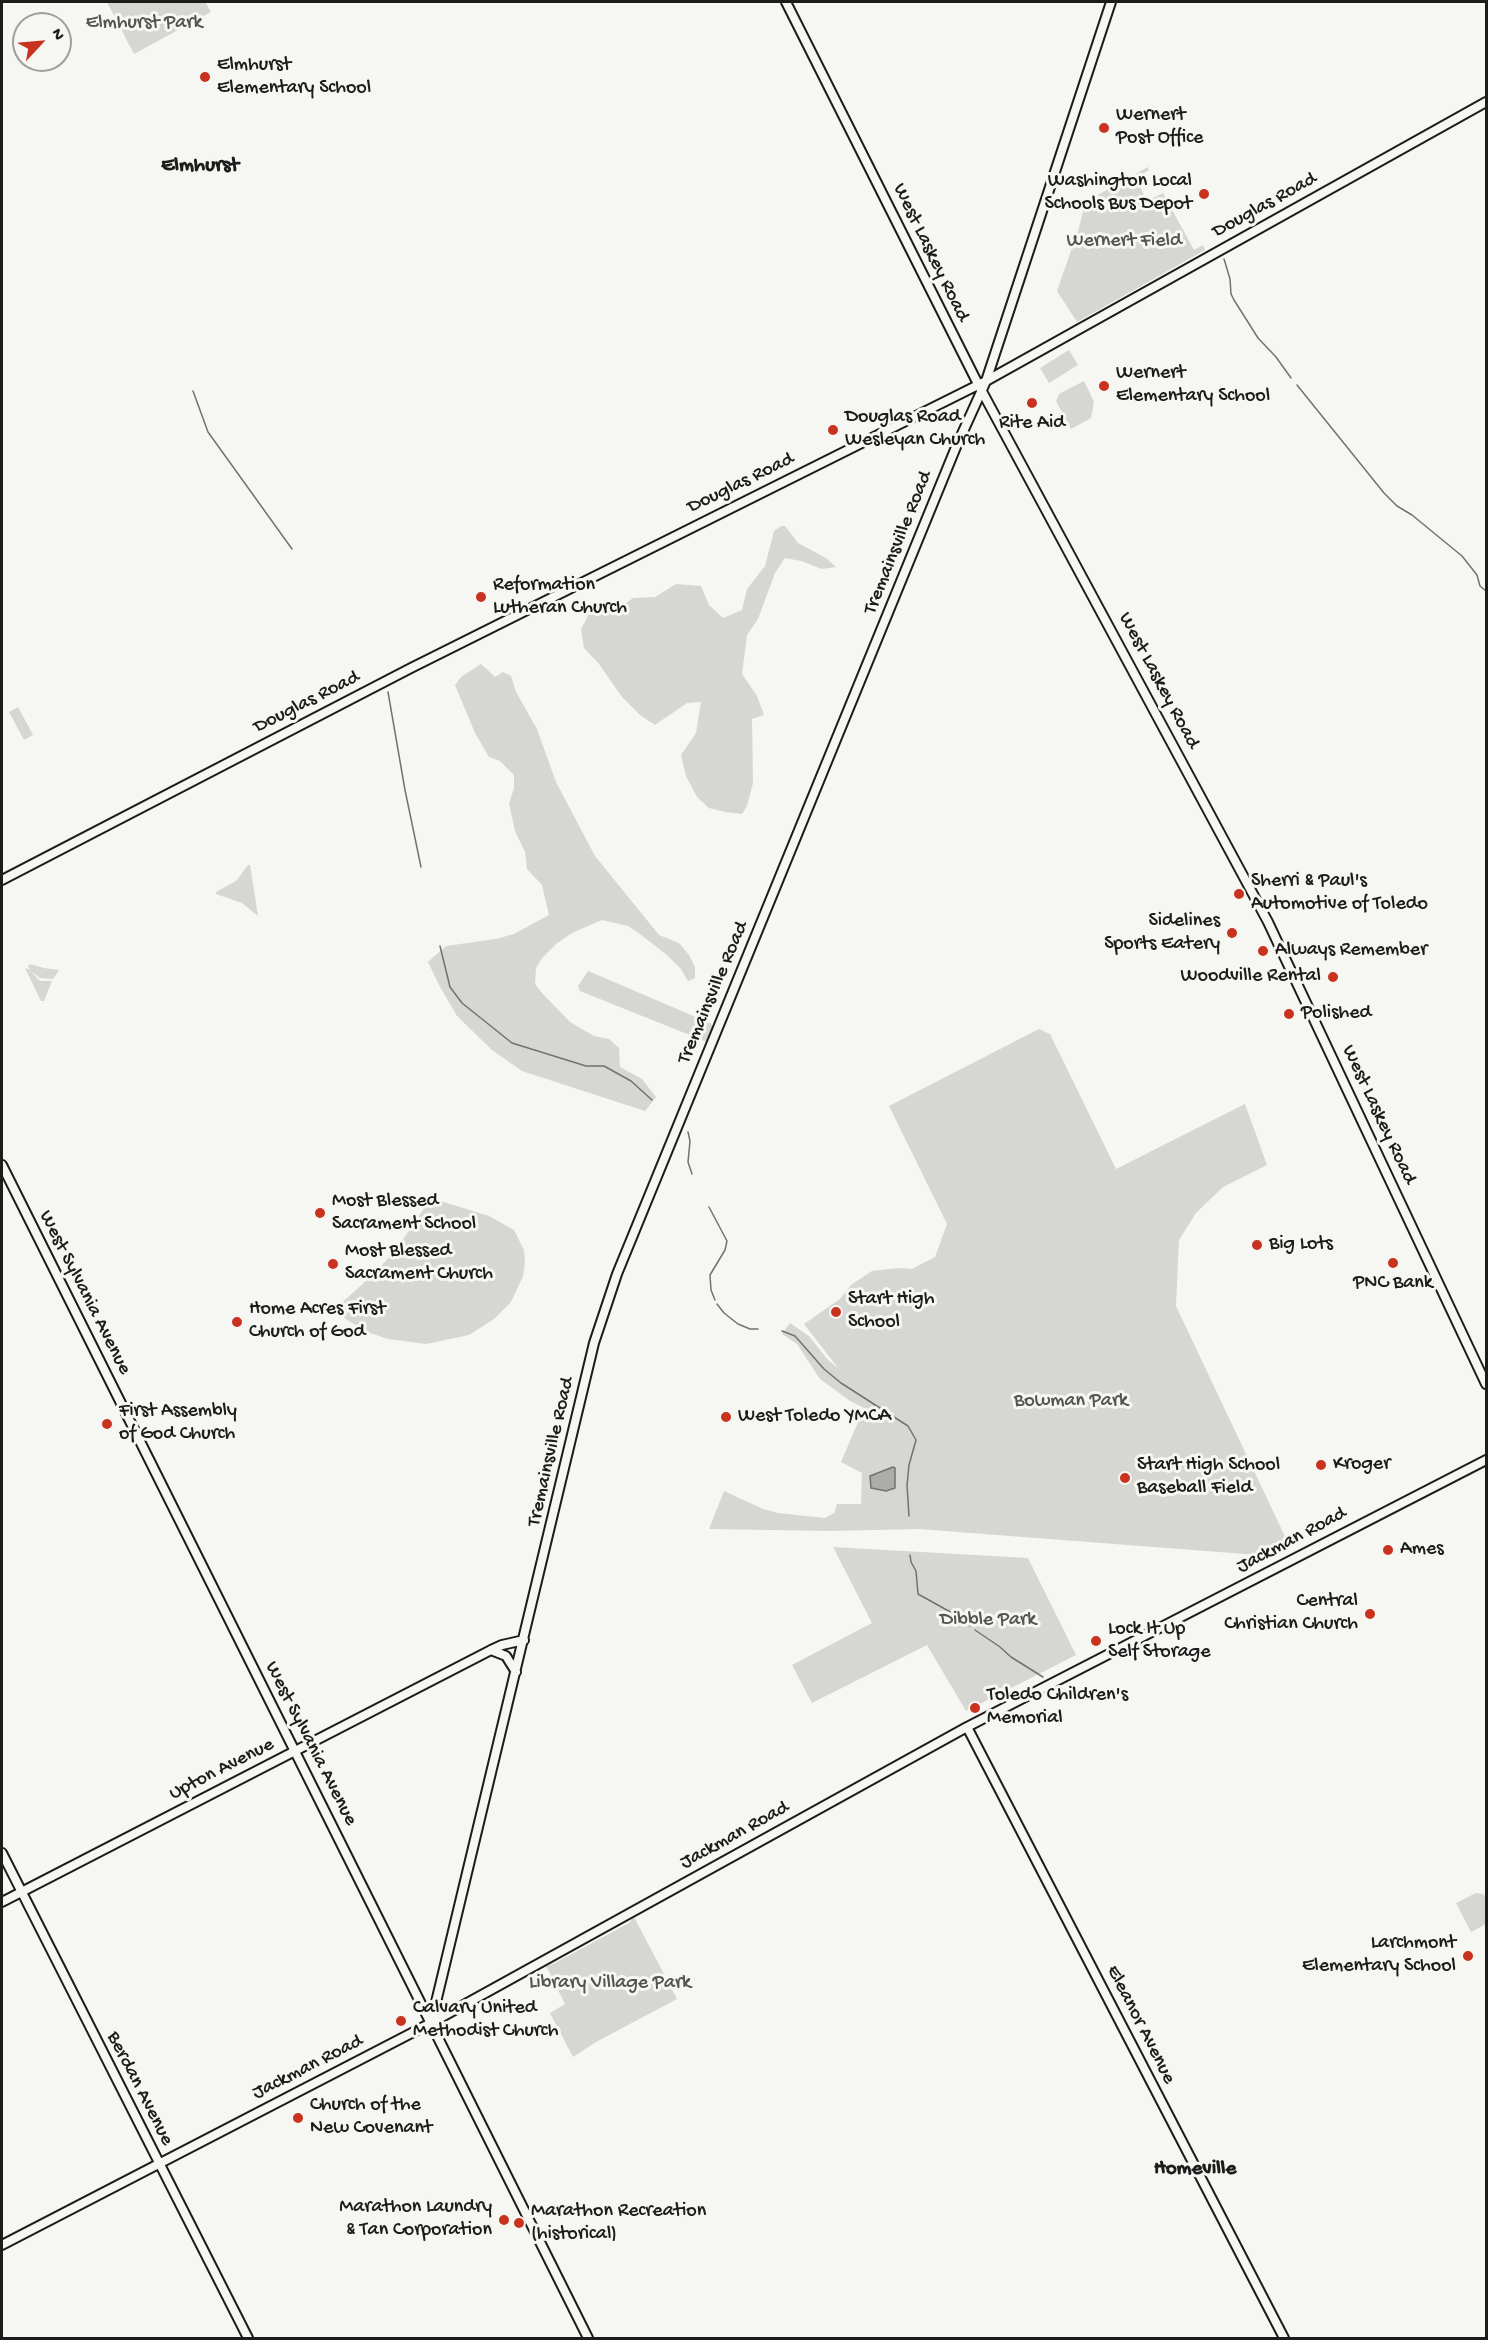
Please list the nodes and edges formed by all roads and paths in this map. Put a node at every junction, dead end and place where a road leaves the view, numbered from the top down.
1 (786, 2) edge
2 (1112, 2) edge
3 (1486, 102) edge
4 (981, 385) junction
5 (2, 880) edge
6 (2, 1165) edge
7 (1486, 1384) edge
8 (1486, 1460) edge
9 (524, 1640) junction
10 (491, 1650) junction
11 (516, 1672) junction
12 (967, 1727) junction
13 (295, 1751) junction
14 (2, 1853) edge
15 (21, 1892) junction
16 (2, 1902) edge
17 (431, 2023) junction
18 (158, 2164) junction
19 (2, 2245) edge
20 (248, 2338) edge
21 (588, 2338) edge
22 (1284, 2338) edge

1 - 4 street, West Laskey Road
2 - 4 street, Tremainsville Road
3 - 4 street, Douglas Road
4 - 5 street, Douglas Road
4 - 7 street, West Laskey Road
4 - 9 street, Tremainsville Road
6 - 13 street, West Sylvania Avenue
8 - 12 street, Jackman Road
9 - 10 street, Upton Avenue
9 - 11 street, Tremainsville Road
10 - 11 street
10 - 13 street, Upton Avenue
11 - 17 street, Tremainsville Road
12 - 17 street, Jackman Road
12 - 22 street, Eleanor Avenue
13 - 15 street, Upton Avenue
13 - 17 street, West Sylvania Avenue
14 - 15 street, Berdan Avenue
15 - 16 street, Upton Avenue
15 - 18 street, Berdan Avenue
17 - 18 street, Jackman Road
17 - 21 street, West Sylvania Avenue
18 - 19 street, Jackman Road
18 - 20 street, Berdan Avenue

